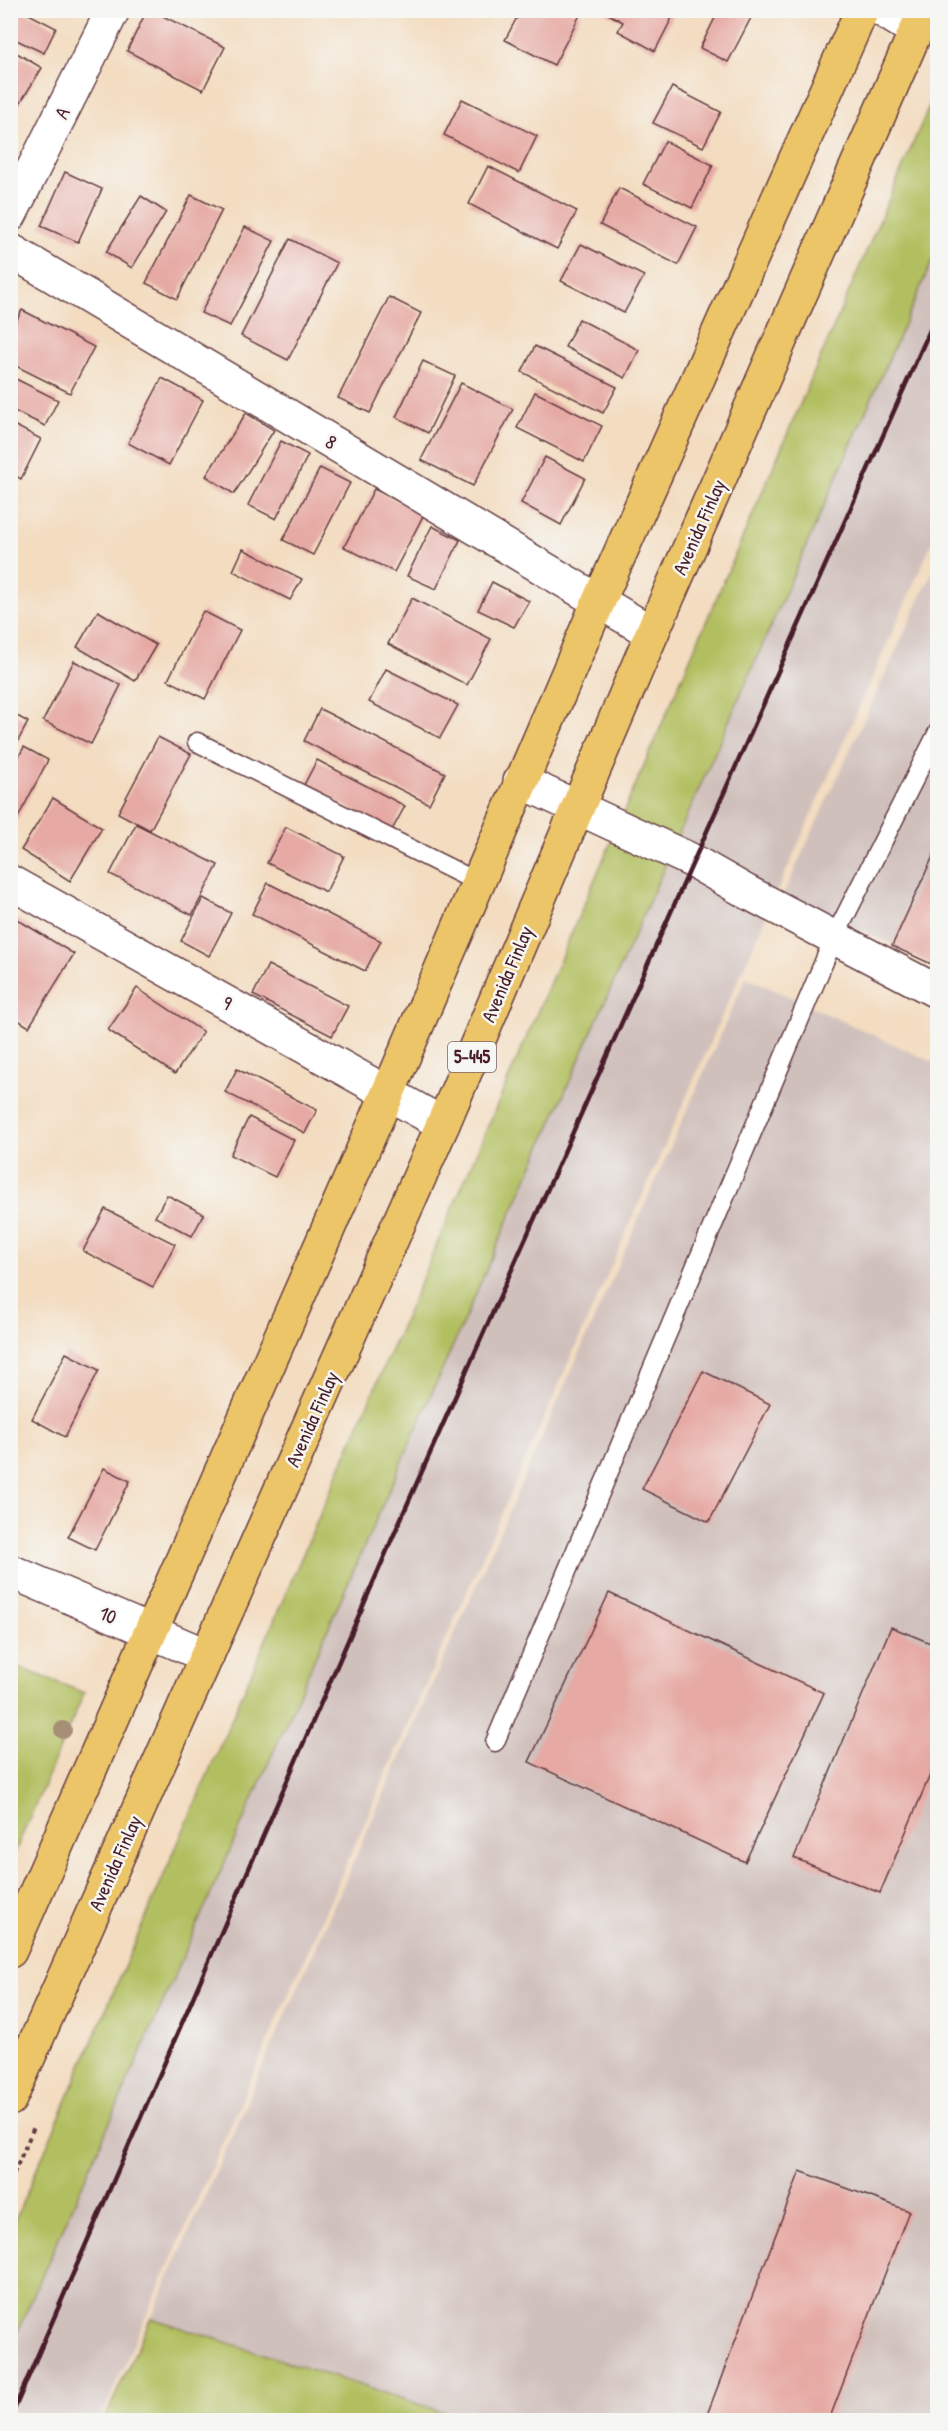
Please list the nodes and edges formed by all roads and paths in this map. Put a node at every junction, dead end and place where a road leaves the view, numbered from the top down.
1 (113, 10) edge
2 (862, 10) edge
3 (882, 10) edge
4 (921, 21) edge
5 (10, 215) edge
6 (10, 250) edge
7 (598, 603) junction
8 (652, 633) junction
9 (938, 732) edge
10 (197, 742) dead end
11 (520, 781) junction
12 (578, 808) junction
13 (10, 882) edge
14 (477, 882) junction
15 (834, 938) junction
16 (938, 992) edge
17 (387, 1093) junction
18 (443, 1124) junction
19 (10, 1571) edge
20 (149, 1633) junction
21 (207, 1656) junction
22 (495, 1742) dead end
23 (10, 1951) edge
24 (10, 2099) edge

1 - 5 street, A
2 - 7 highway
3 - 4 street
4 - 8 highway, Avenida Finlay / 5-445
6 - 7 street, 8
7 - 8 street, 8
7 - 11 highway
8 - 12 highway, Avenida Finlay / 5-445
9 - 15 lane
10 - 14 lane
11 - 12 street
11 - 14 highway
12 - 15 street
12 - 18 highway, Avenida Finlay / 5-445
13 - 17 street, 9
14 - 17 highway
15 - 16 street
15 - 22 lane
17 - 18 street, 9
17 - 20 highway
18 - 21 highway, Avenida Finlay / 5-445
19 - 20 street, 10
20 - 21 street, 10
20 - 23 highway
21 - 24 highway, Avenida Finlay / 5-445

